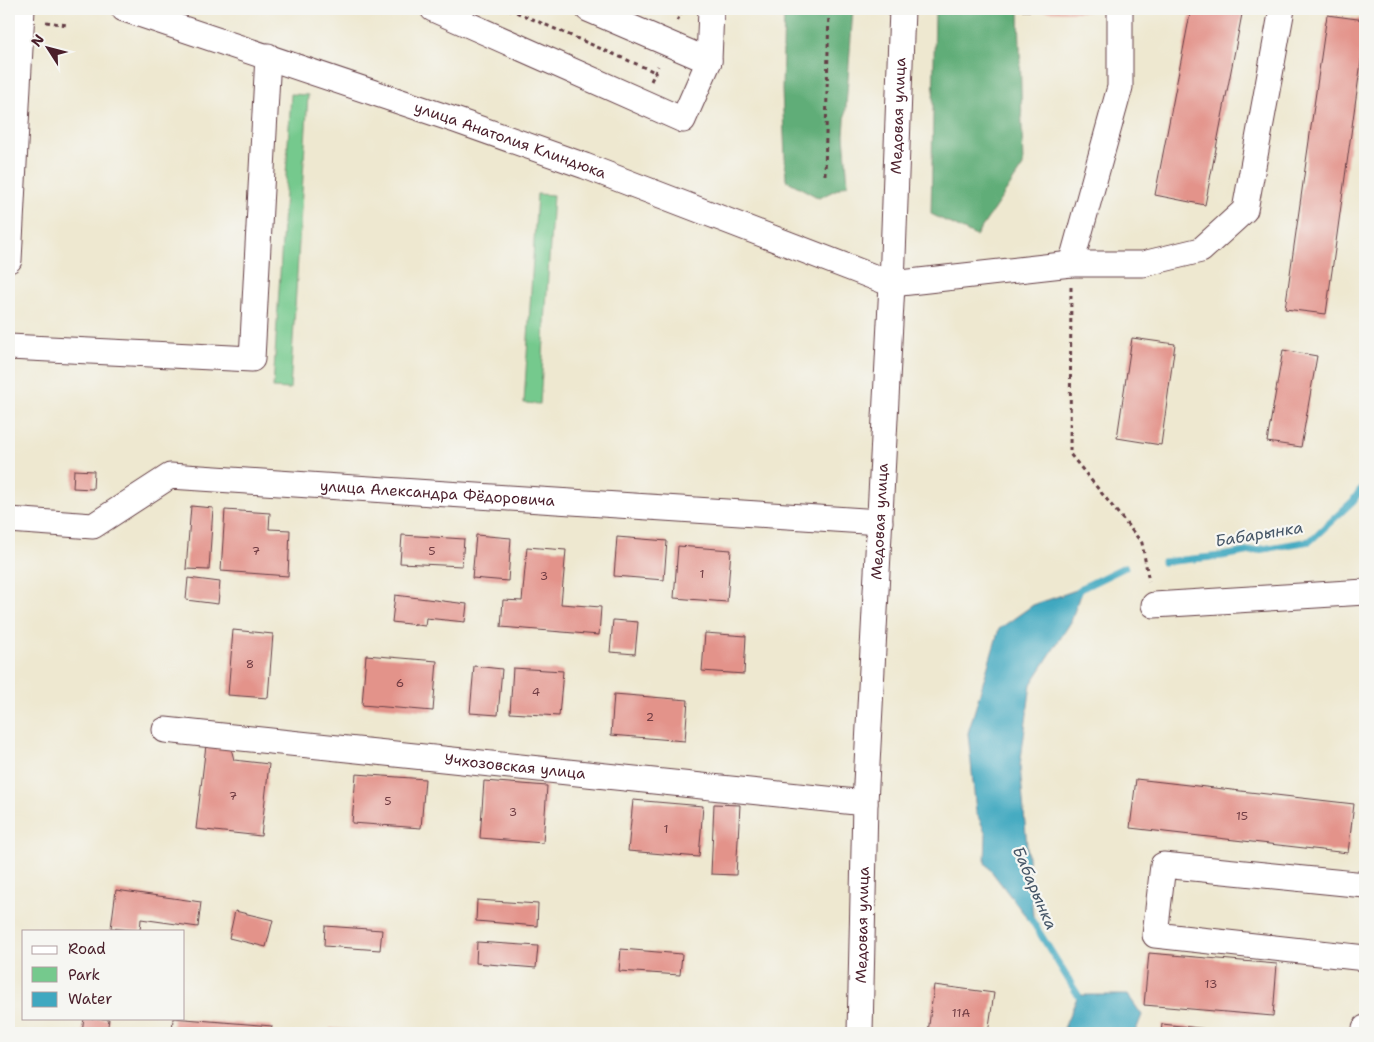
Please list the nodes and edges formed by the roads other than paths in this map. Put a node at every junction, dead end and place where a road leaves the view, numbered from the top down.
1 (22, 9) edge
2 (124, 9) edge
3 (433, 9) edge
4 (588, 9) edge
5 (711, 9) edge
6 (902, 9) edge
7 (1120, 9) edge
8 (1282, 9) edge
9 (268, 56) junction
10 (709, 61) junction
11 (9, 260) edge
12 (1070, 264) junction
13 (892, 284) junction
14 (9, 347) edge
15 (9, 520) edge
16 (880, 522) junction
17 (1365, 592) edge
18 (1154, 605) road end
19 (165, 730) dead end
20 (865, 803) junction
21 (1365, 885) edge
22 (1365, 958) edge
23 (1365, 1028) edge
24 (860, 1033) edge
25 (1365, 1033) edge

1 - 11 street
2 - 9 street, улица Анатолия Клиндюка
3 - 10 street
4 - 10 street
5 - 10 street
6 - 13 street, Медовая улица
7 - 12 street
8 - 12 street
9 - 13 street, улица Анатолия Клиндюка
9 - 14 street
12 - 13 street
13 - 16 street, Медовая улица
15 - 16 street, улица Александра Фёдоровича
16 - 20 street, Медовая улица
17 - 18 street
19 - 20 street, Учхозовская улица
20 - 24 street, Медовая улица
21 - 22 street
23 - 25 street

